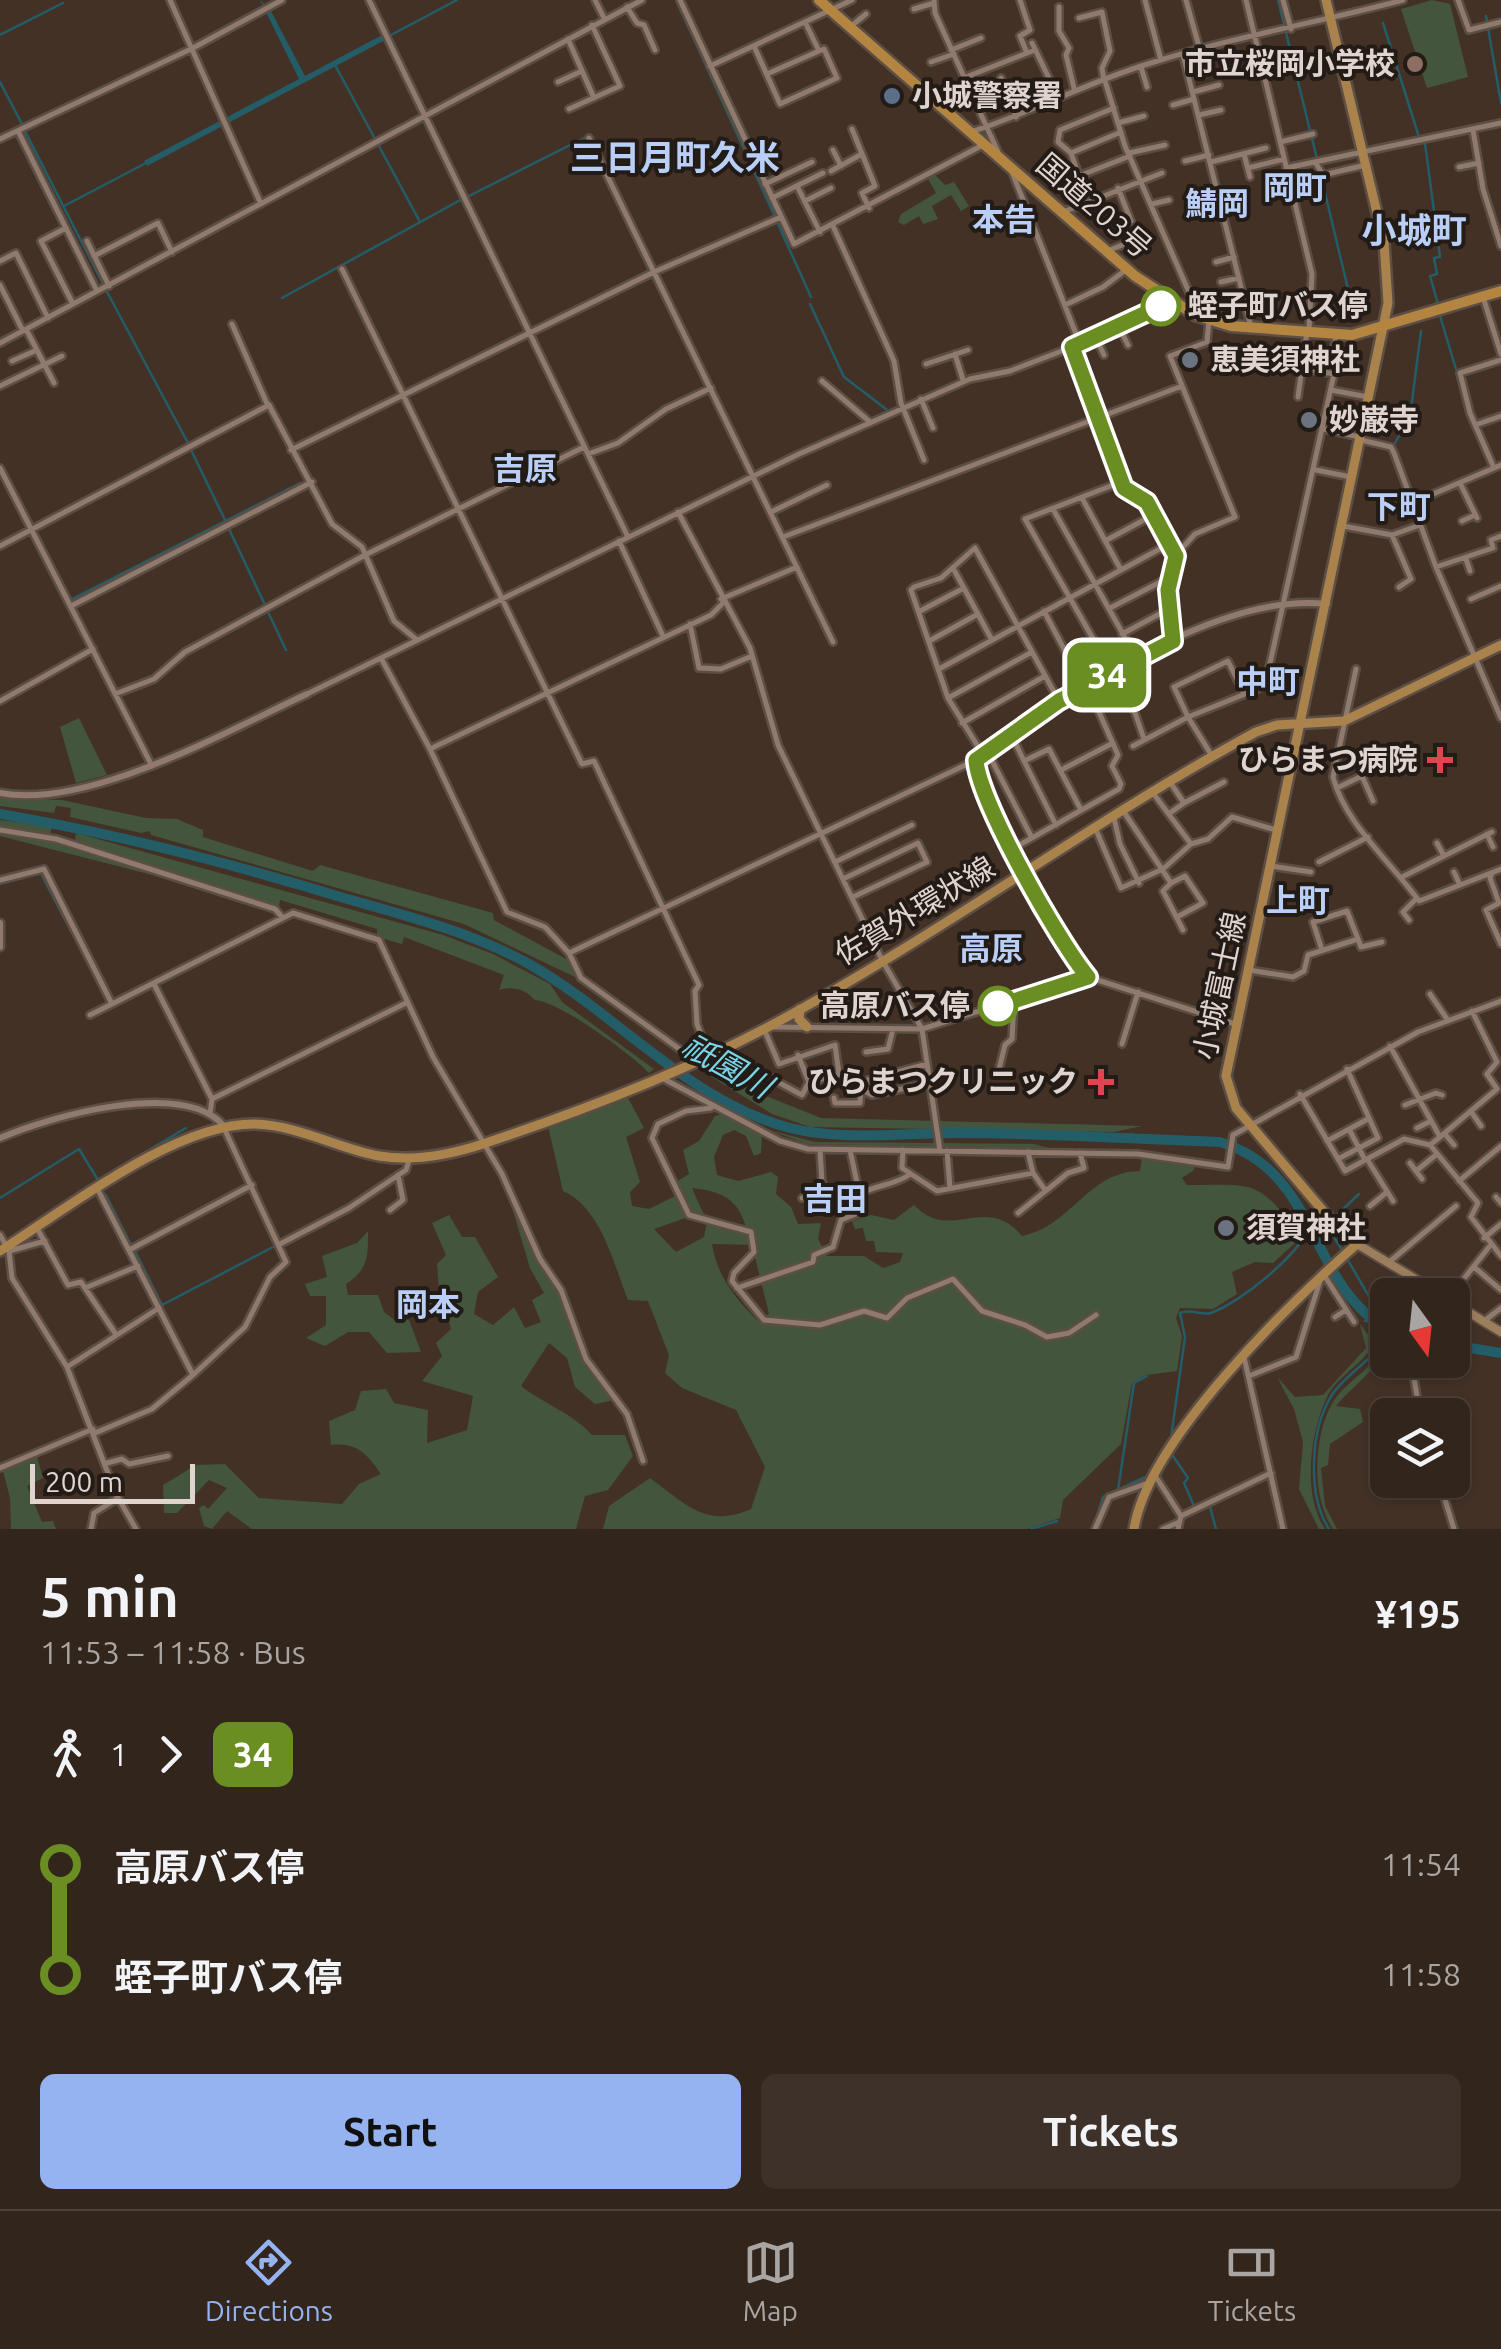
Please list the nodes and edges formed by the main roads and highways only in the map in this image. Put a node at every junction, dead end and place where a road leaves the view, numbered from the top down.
1 (819, 0) edge
2 (1326, 0) edge
3 (1501, 291) edge
4 (1384, 329) junction
5 (1501, 645) edge
6 (1301, 726) junction
7 (800, 1010) junction
8 (807, 1027) road end
9 (1357, 1244) junction
10 (5, 1250) edge
11 (1413, 1278) edge
12 (1470, 1311) edge
13 (1501, 1332) edge
14 (1134, 1529) edge

1 - 4 highway, 国道203号
2 - 4 main road
3 - 4 highway, 国道203号
4 - 6 main road
5 - 6 main road
6 - 7 main road, 佐賀外環状線
6 - 9 main road, 小城富士線
7 - 8 main road
7 - 10 main road, 佐賀外環状線
9 - 11 main road
9 - 14 main road
12 - 13 main road

